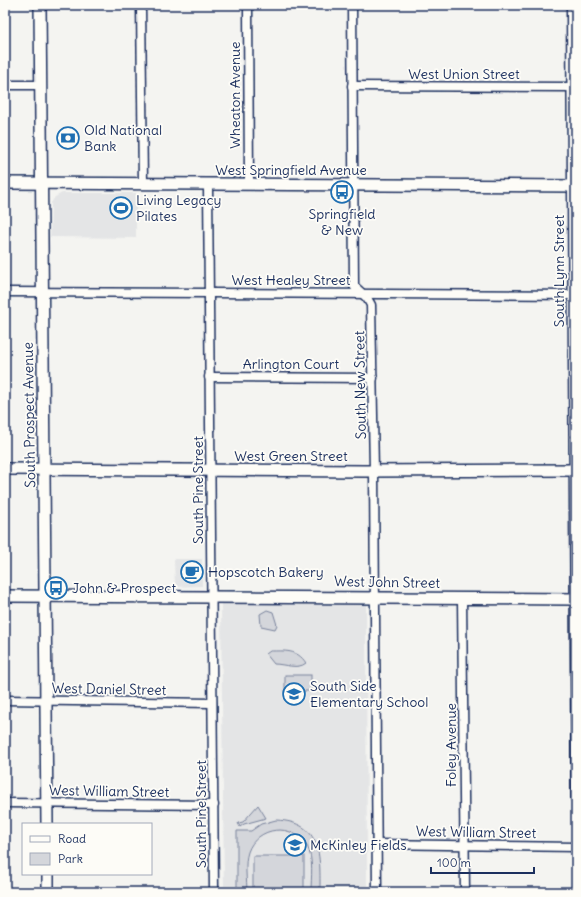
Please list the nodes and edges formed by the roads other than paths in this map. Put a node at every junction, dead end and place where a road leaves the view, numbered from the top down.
1 (40, 5) edge
2 (141, 5) edge
3 (248, 5) edge
4 (352, 5) edge
5 (571, 5) edge
6 (5, 85) edge
7 (40, 85) junction
8 (352, 86) junction
9 (574, 87) edge
10 (5, 183) edge
11 (42, 184) junction
12 (143, 184) junction
13 (208, 185) junction
14 (249, 185) junction
15 (354, 185) junction
16 (574, 186) edge
17 (5, 292) edge
18 (43, 292) junction
19 (208, 293) junction
20 (362, 293) junction
21 (574, 295) edge
22 (209, 377) junction
23 (373, 378) junction
24 (5, 469) edge
25 (44, 469) junction
26 (211, 470) junction
27 (575, 470) edge
28 (374, 471) junction
29 (5, 596) edge
30 (45, 596) junction
31 (211, 596) junction
32 (375, 597) junction
33 (462, 598) junction
34 (575, 599) edge
35 (5, 700) edge
36 (46, 701) junction
37 (212, 703) junction
38 (576, 800) edge
39 (5, 804) edge
40 (47, 804) junction
41 (214, 805) junction
42 (47, 823) edge
43 (377, 844) junction
44 (465, 845) junction
45 (576, 846) edge
46 (48, 875) edge
47 (48, 892) edge
48 (214, 892) edge
49 (377, 892) edge
50 (465, 892) edge

1 - 7 main road, South Prospect Avenue
2 - 12 street
3 - 14 street, Wheaton Avenue
4 - 8 street, South New Street
5 - 9 street, South Lynn Street
6 - 7 street
7 - 11 main road, South Prospect Avenue
8 - 9 street, West Union Street
8 - 15 street, South New Street
9 - 16 street, South Lynn Street
10 - 11 main road, West Springfield Avenue
11 - 12 main road, West Springfield Avenue
11 - 18 main road, South Prospect Avenue
12 - 13 main road, West Springfield Avenue
13 - 14 main road, West Springfield Avenue
13 - 19 street, South Pine Street
14 - 15 main road, West Springfield Avenue
15 - 16 main road, West Springfield Avenue
15 - 20 street, South New Street
16 - 21 street, South Lynn Street
17 - 18 street, West Healey Street
18 - 19 street, West Healey Street
18 - 25 main road, South Prospect Avenue
19 - 20 street, West Healey Street
19 - 22 street, South Pine Street
20 - 21 street, West Healey Street
20 - 23 street, South New Street
21 - 27 street, South Lynn Street
22 - 23 street, Arlington Court
22 - 26 street, South Pine Street
23 - 28 street, South New Street
24 - 25 main road, West Green Street
25 - 26 main road, West Green Street
25 - 30 main road, South Prospect Avenue
26 - 28 main road, West Green Street
26 - 31 street, South Pine Street
27 - 28 main road, West Green Street
27 - 34 street, South Lynn Street
28 - 32 street, South New Street
29 - 30 main road, West John Street
30 - 31 main road, West John Street
30 - 36 main road, South Prospect Avenue
31 - 32 main road, West John Street
31 - 37 street, South Pine Street
32 - 33 main road, West John Street
32 - 43 street, South New Street
33 - 34 main road, West John Street
33 - 44 street, Foley Avenue
34 - 38 street, South Lynn Street
35 - 36 street, West Daniel Street
36 - 37 street, West Daniel Street
36 - 40 main road, South Prospect Avenue
37 - 41 street, South Pine Street
39 - 40 street, West William Street
40 - 41 street, West William Street
40 - 42 main road, South Prospect Avenue
41 - 48 street, South Pine Street
43 - 44 street, West William Street
43 - 49 street, South New Street
44 - 45 street, West William Street
44 - 50 street, Foley Avenue
46 - 47 main road

